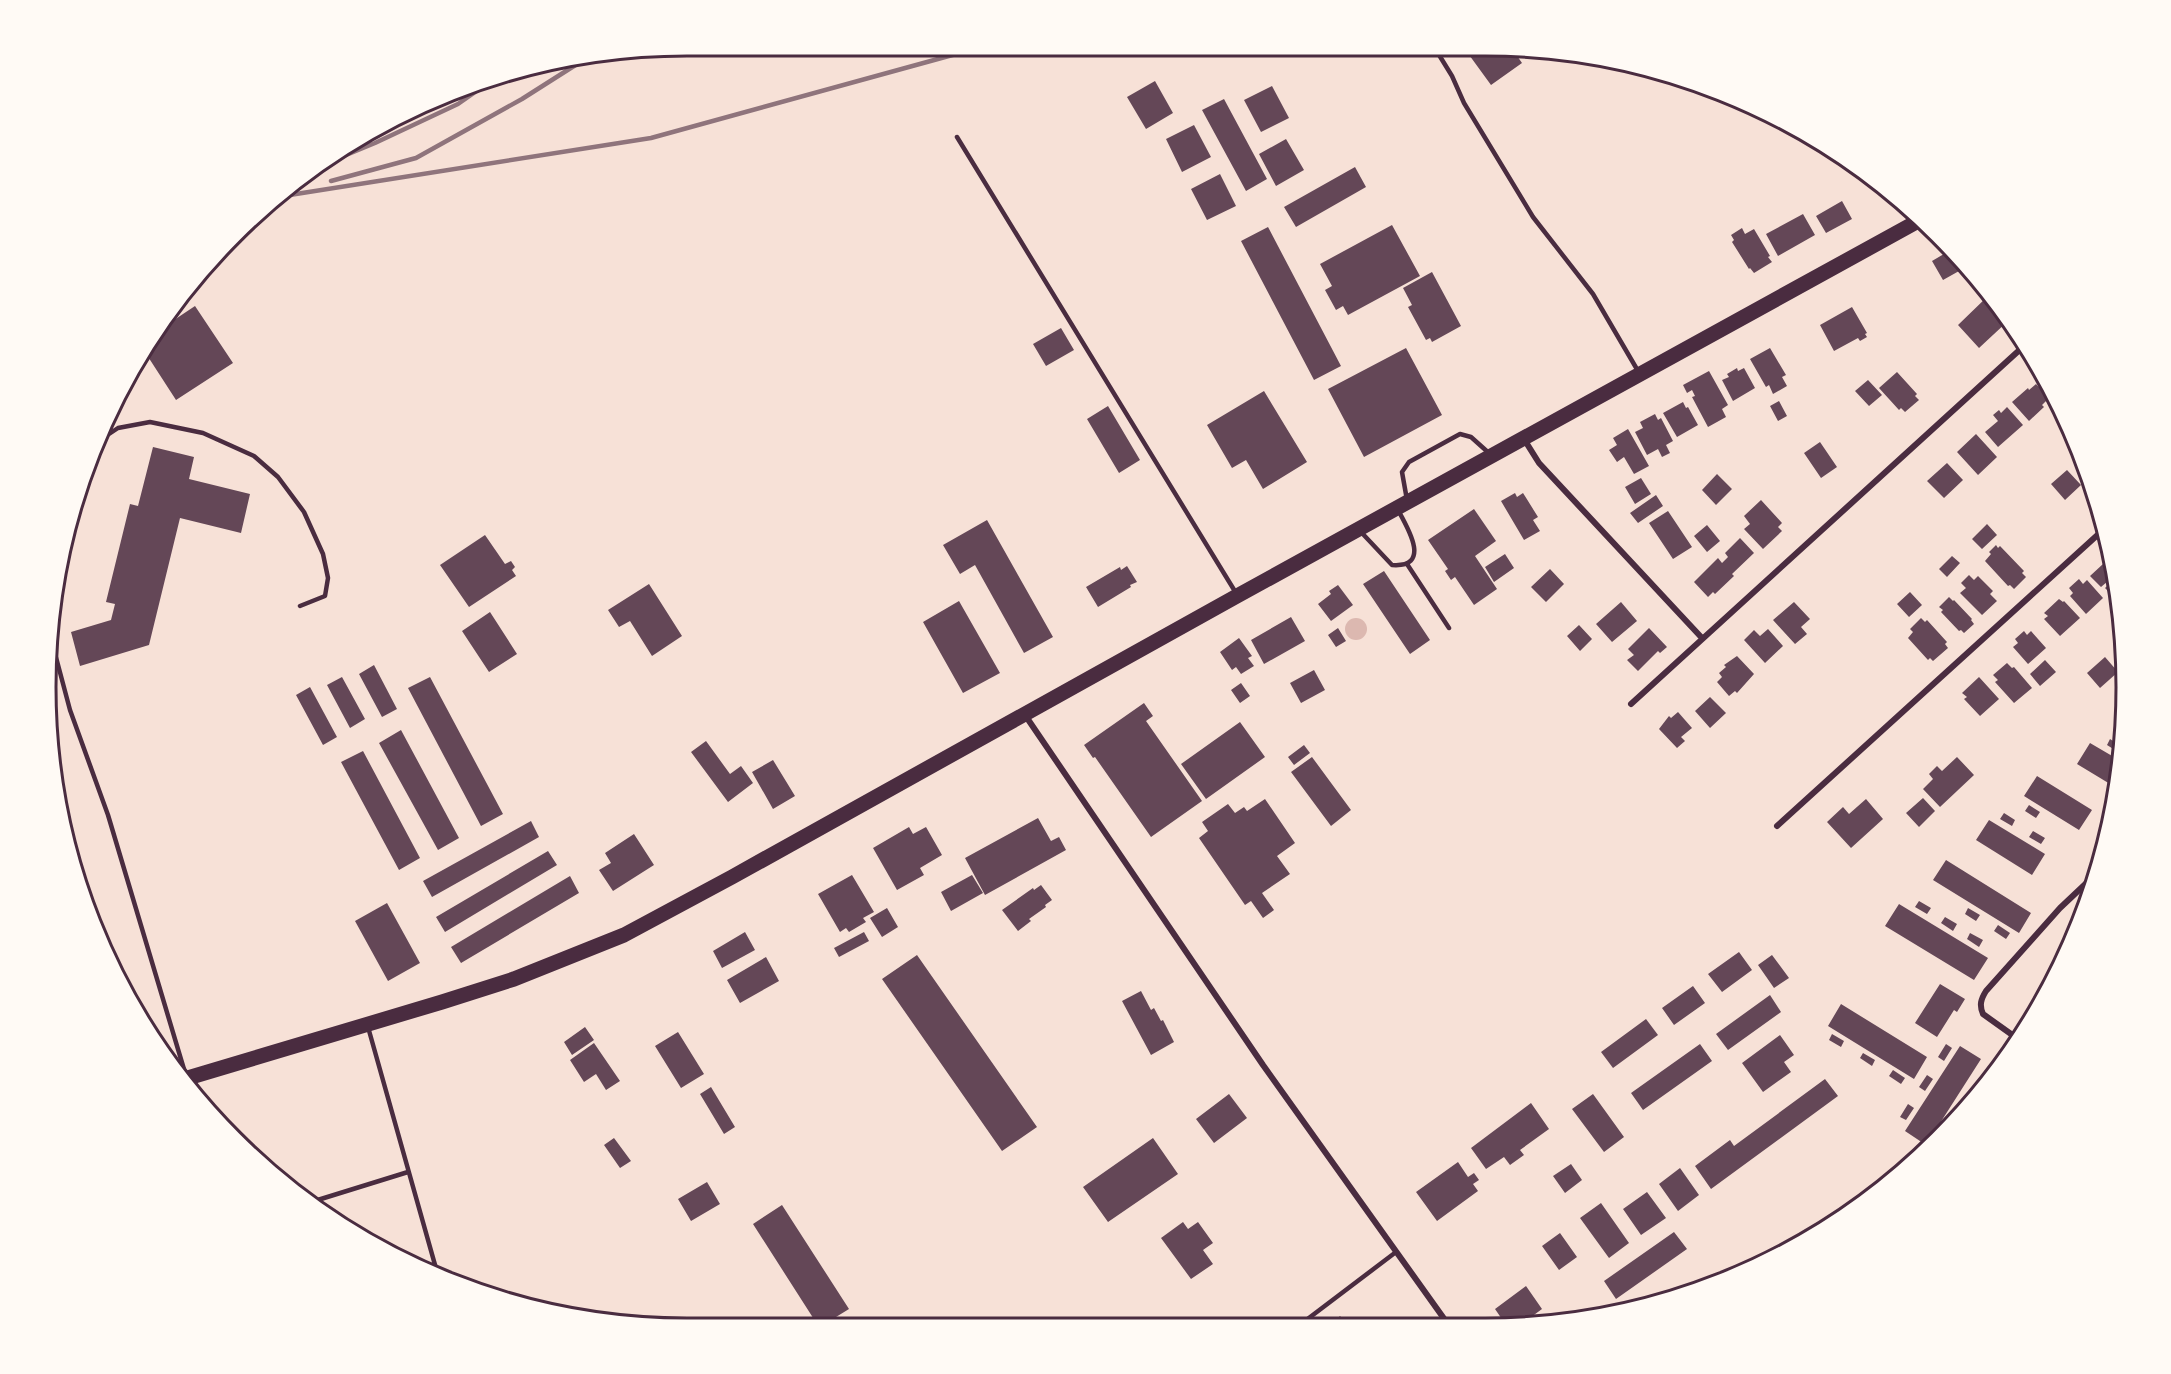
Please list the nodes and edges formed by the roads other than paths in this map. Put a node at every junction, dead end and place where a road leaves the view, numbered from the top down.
1 (1440, 56) edge
2 (957, 137) dead end
3 (1913, 224) edge
4 (2018, 351) edge
5 (1640, 374) junction
6 (109, 434) edge
7 (1524, 439) junction
8 (1492, 456) junction
9 (1402, 505) junction
10 (1359, 529) junction
11 (2097, 536) edge
12 (1407, 564) junction
13 (1237, 596) junction
14 (300, 606) dead end
15 (1449, 628) dead end
16 (1702, 638) junction
17 (57, 660) edge
18 (1631, 704) dead end
19 (1024, 715) junction
20 (1778, 826) dead end
21 (2083, 886) edge
22 (367, 1025) junction
23 (2011, 1034) edge
24 (179, 1061) edge
25 (191, 1077) edge
26 (408, 1172) junction
27 (319, 1200) edge
28 (1396, 1252) junction
29 (435, 1266) edge
30 (1308, 1318) edge
31 (1444, 1318) edge

1 - 5 lane
2 - 13 lane
3 - 5 main road
4 - 16 street
5 - 7 main road
6 - 14 lane
7 - 8 main road
7 - 16 street
8 - 9 main road
8 - 9 lane
9 - 10 main road
9 - 12 lane
10 - 12 lane
10 - 13 main road
11 - 20 street
12 - 15 lane
13 - 19 main road
16 - 18 street
17 - 24 lane
19 - 22 main road
19 - 28 street
21 - 23 street
22 - 25 main road
22 - 26 lane
26 - 27 lane
26 - 29 lane
28 - 30 lane
28 - 31 street

